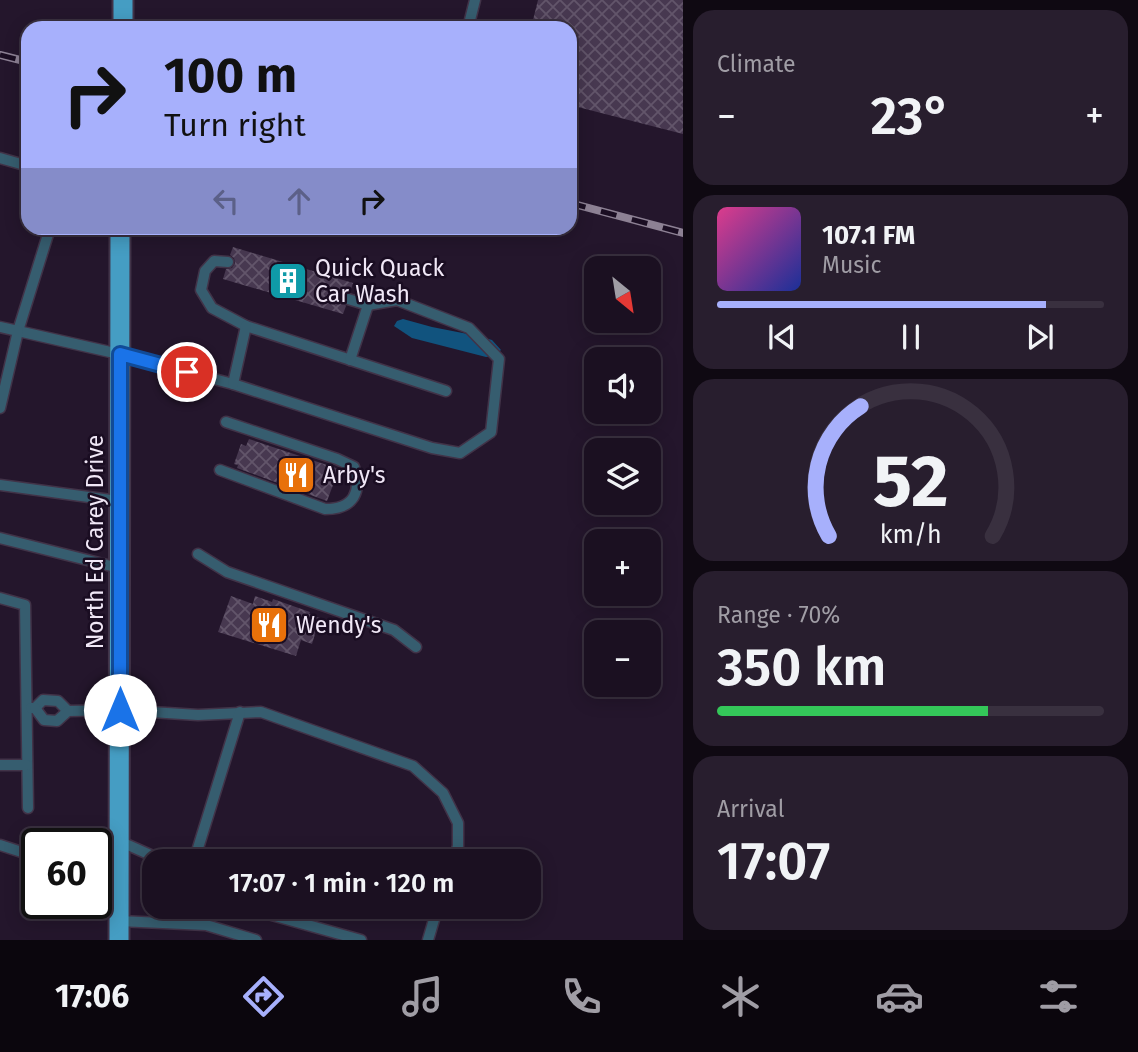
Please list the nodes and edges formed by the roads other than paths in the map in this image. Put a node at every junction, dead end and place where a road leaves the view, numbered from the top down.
1 (123, 0) edge
2 (475, 0) edge
3 (123, 21) edge
4 (470, 21) edge
5 (0, 158) edge
6 (21, 164) edge
7 (48, 235) edge
8 (120, 235) edge
9 (228, 262) dead end
10 (348, 299) dead end
11 (368, 305) junction
12 (246, 326) junction
13 (0, 327) edge
14 (18, 331) junction
15 (120, 354) junction
16 (350, 360) junction
17 (233, 384) junction
18 (446, 391) dead end
19 (0, 408) edge
20 (226, 422) dead end
21 (220, 470) dead end
22 (0, 485) edge
23 (118, 501) junction
24 (0, 538) edge
25 (198, 554) dead end
26 (119, 568) junction
27 (0, 598) edge
28 (416, 647) dead end
29 (31, 708) junction
30 (120, 710) junction
31 (68, 711) junction
32 (240, 712) junction
33 (0, 765) edge
34 (27, 765) junction
35 (29, 808) dead end
36 (119, 841) junction
37 (0, 845) edge
38 (198, 849) edge
39 (456, 849) edge
40 (142, 851) edge
41 (21, 852) edge
42 (112, 871) edge
43 (119, 872) junction
44 (286, 919) edge
45 (434, 919) edge
46 (119, 931) edge
47 (256, 940) edge
48 (360, 940) edge
49 (428, 940) edge

1 - 3 main road
2 - 4 lane
5 - 6 lane
7 - 14 lane
8 - 15 main road, North Ed Carey Drive
9 - 12 lane
10 - 11 lane
11 - 16 lane
11 - 17 lane
12 - 16 lane
12 - 17 lane
13 - 14 lane
14 - 15 lane
14 - 19 lane
15 - 17 lane
15 - 23 main road, North Ed Carey Drive
16 - 18 lane
20 - 21 lane
22 - 23 lane
23 - 26 main road, North Ed Carey Drive
24 - 26 lane
25 - 28 lane
26 - 30 main road, North Ed Carey Drive
27 - 29 lane
29 - 31 lane
29 - 31 lane
29 - 34 lane
30 - 31 lane
30 - 32 lane
30 - 36 main road, North Ed Carey Drive
32 - 38 lane
32 - 39 lane
33 - 34 lane
34 - 35 lane
36 - 40 lane
36 - 43 main road, North Ed Carey Drive
37 - 41 lane
42 - 43 lane
43 - 46 main road, North Ed Carey Drive
44 - 48 lane
45 - 49 lane
46 - 47 lane

